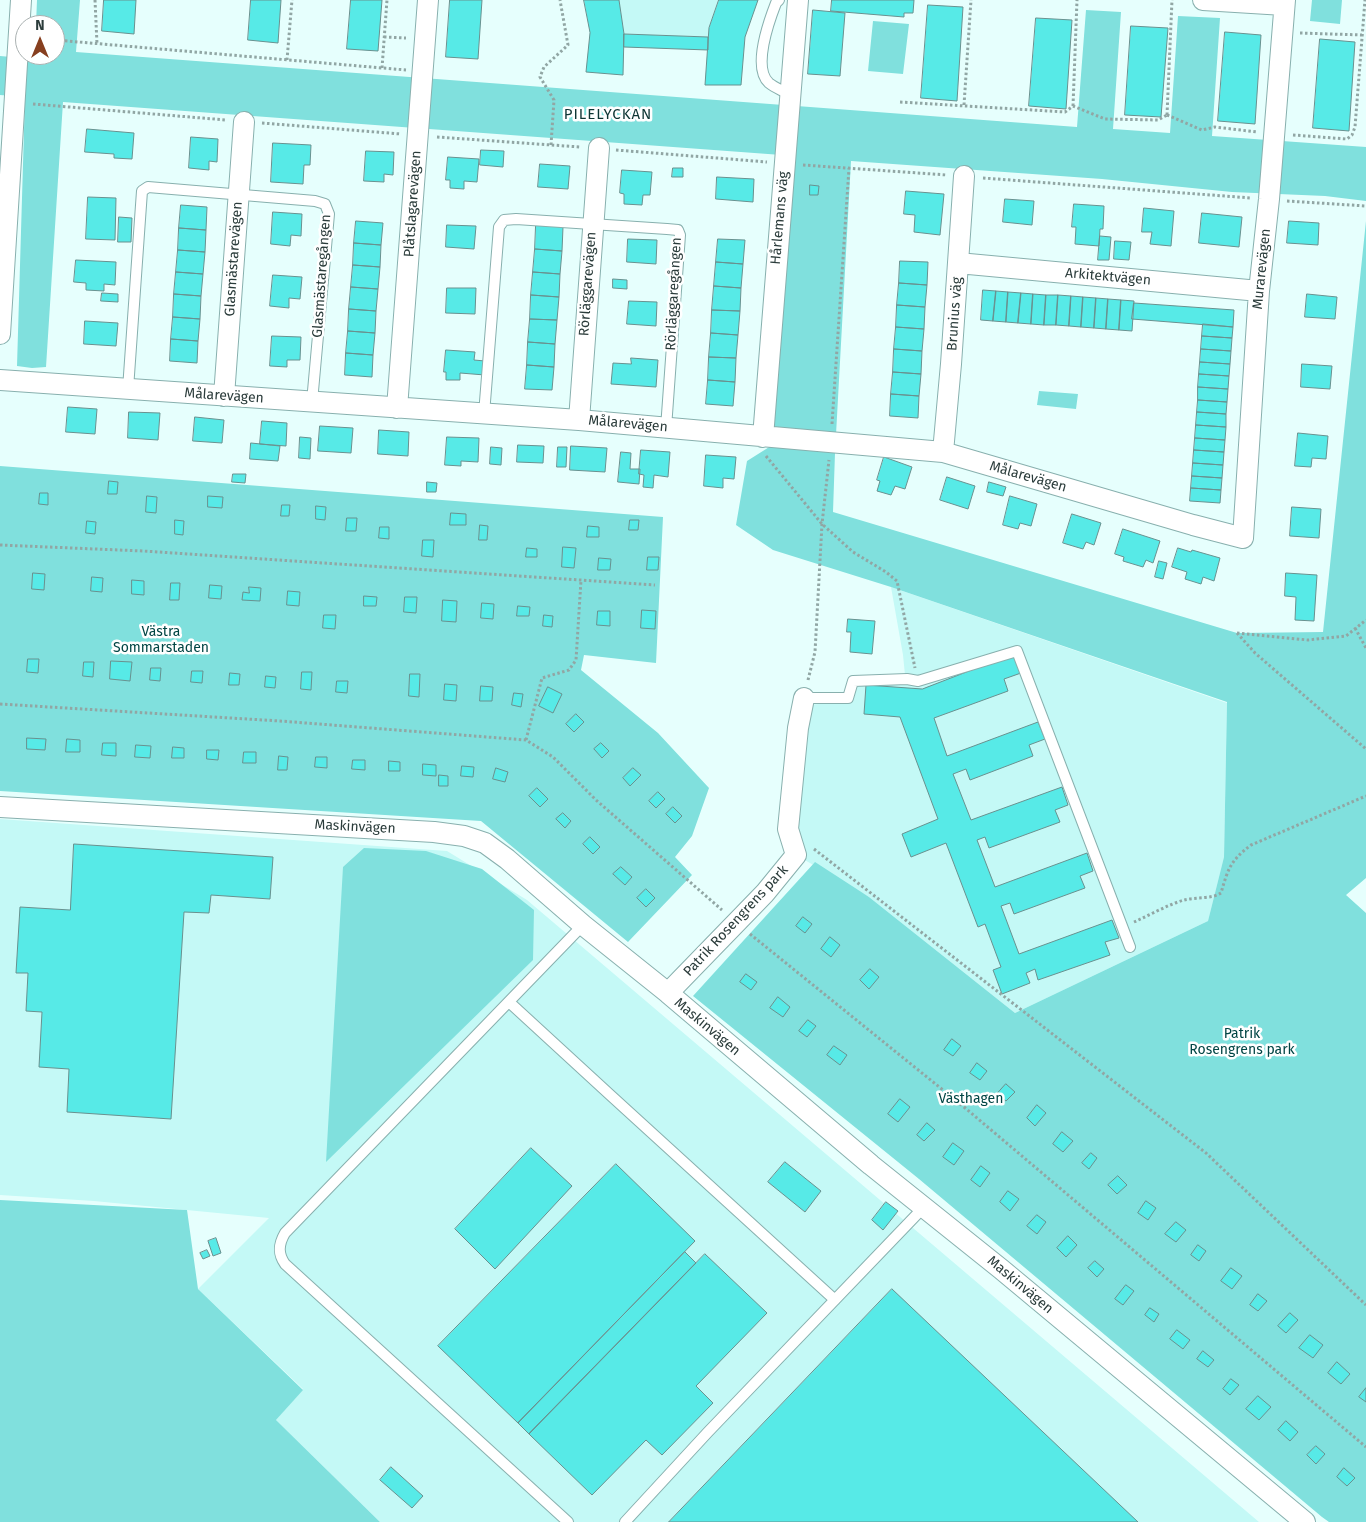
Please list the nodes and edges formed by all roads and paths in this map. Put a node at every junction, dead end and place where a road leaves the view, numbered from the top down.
1 (21, 0) edge
2 (95, 0) edge
3 (292, 0) edge
4 (387, 0) edge
5 (428, 0) edge
6 (560, 0) edge
7 (779, 0) edge
8 (798, 0) edge
9 (971, 0) edge
10 (1077, 0) edge
11 (1172, 0) edge
12 (1202, 0) edge
13 (1365, 0) edge
14 (1285, 2) edge
15 (1282, 32) junction
16 (1362, 35) junction
17 (65, 41) edge
18 (97, 44) junction
19 (287, 60) junction
20 (382, 68) junction
21 (423, 71) junction
22 (790, 95) junction
23 (900, 102) dead end
24 (15, 103) junction
25 (964, 105) junction
26 (1072, 106) junction
27 (1167, 115) junction
28 (244, 122) junction
29 (1275, 134) junction
30 (418, 136) junction
31 (551, 145) junction
32 (599, 148) junction
33 (785, 164) junction
34 (964, 176) junction
35 (239, 195) junction
36 (1270, 199) junction
37 (1366, 206) edge
38 (593, 224) junction
39 (958, 263) junction
40 (1259, 291) junction
41 (0, 334) edge
42 (0, 380) edge
43 (128, 389) junction
44 (224, 396) junction
45 (312, 402) junction
46 (397, 408) junction
47 (484, 414) junction
48 (579, 420) junction
49 (666, 428) junction
50 (756, 436) junction
51 (943, 452) junction
52 (1243, 538) joint
53 (0, 545) edge
54 (581, 580) junction
55 (655, 585) dead end
56 (1366, 620) edge
57 (1355, 628) junction
58 (1366, 648) edge
59 (918, 680) junction
60 (804, 698) joint
61 (0, 704) edge
62 (526, 740) junction
63 (1366, 749) edge
64 (1366, 796) edge
65 (0, 807) edge
66 (811, 847) dead end
67 (737, 923) junction
68 (583, 925) junction
69 (1122, 927) junction
70 (1130, 947) dead end
71 (668, 993) junction
72 (509, 1002) junction
73 (924, 1207) junction
74 (835, 1300) junction
75 (1366, 1305) edge
76 (1366, 1447) edge
77 (568, 1522) edge
78 (625, 1522) edge
79 (1305, 1522) edge

1 - 24 street
2 - 18 path
3 - 19 path
4 - 20 path
5 - 21 street, Plåtslagarevägen
6 - 31 path
7 - 22 lane
8 - 22 street, Hårlemans väg
9 - 25 path
10 - 26 path
11 - 27 path
12 - 14 street
13 - 16 path
14 - 15 street, Murarevägen
15 - 16 path
15 - 29 street, Murarevägen
16 - 29 path
17 - 18 path
18 - 19 path
19 - 20 path
20 - 21 path
21 - 30 street, Plåtslagarevägen
22 - 33 street, Hårlemans väg
23 - 25 path
24 - 28 path
24 - 41 street
25 - 26 path
26 - 27 path
27 - 29 path
28 - 30 path
28 - 35 street, Glasmästarevägen
29 - 36 street, Murarevägen
30 - 31 path
30 - 46 street, Plåtslagarevägen
31 - 32 path
32 - 33 path
32 - 38 street, Rörläggarevägen
33 - 34 path
33 - 50 street, Hårlemans väg
34 - 36 path
34 - 39 street, Brunius väg
35 - 43 lane, Glasmästaregången
35 - 44 street, Glasmästarevägen
35 - 45 lane, Glasmästaregången
36 - 37 path
36 - 40 street, Murarevägen
38 - 47 lane, Rörläggaregången
38 - 48 street, Rörläggarevägen
38 - 49 lane, Rörläggaregången
39 - 40 street, Arkitektvägen
39 - 51 street, Brunius väg
40 - 52 street, Murarevägen
42 - 43 street, Målarevägen
43 - 44 street, Målarevägen
44 - 45 street, Målarevägen
45 - 46 street, Målarevägen
46 - 47 street, Målarevägen
47 - 48 street, Målarevägen
48 - 49 street, Målarevägen
49 - 50 street, Målarevägen
50 - 51 street, Målarevägen
50 - 59 path
51 - 52 street, Målarevägen
53 - 54 path
54 - 55 path
54 - 62 path
56 - 57 path
57 - 58 path
57 - 63 path
59 - 60 lane
59 - 69 lane
60 - 67 street, Patrik Rosengrens park
61 - 62 path
62 - 67 path
64 - 69 path
65 - 68 street, Maskinvägen
66 - 75 path
67 - 71 street, Patrik Rosengrens park
67 - 76 path
68 - 71 street, Maskinvägen
68 - 72 lane
69 - 70 lane
71 - 73 street, Maskinvägen
72 - 74 lane
72 - 77 lane
73 - 74 lane
73 - 79 street, Maskinvägen
74 - 78 lane

